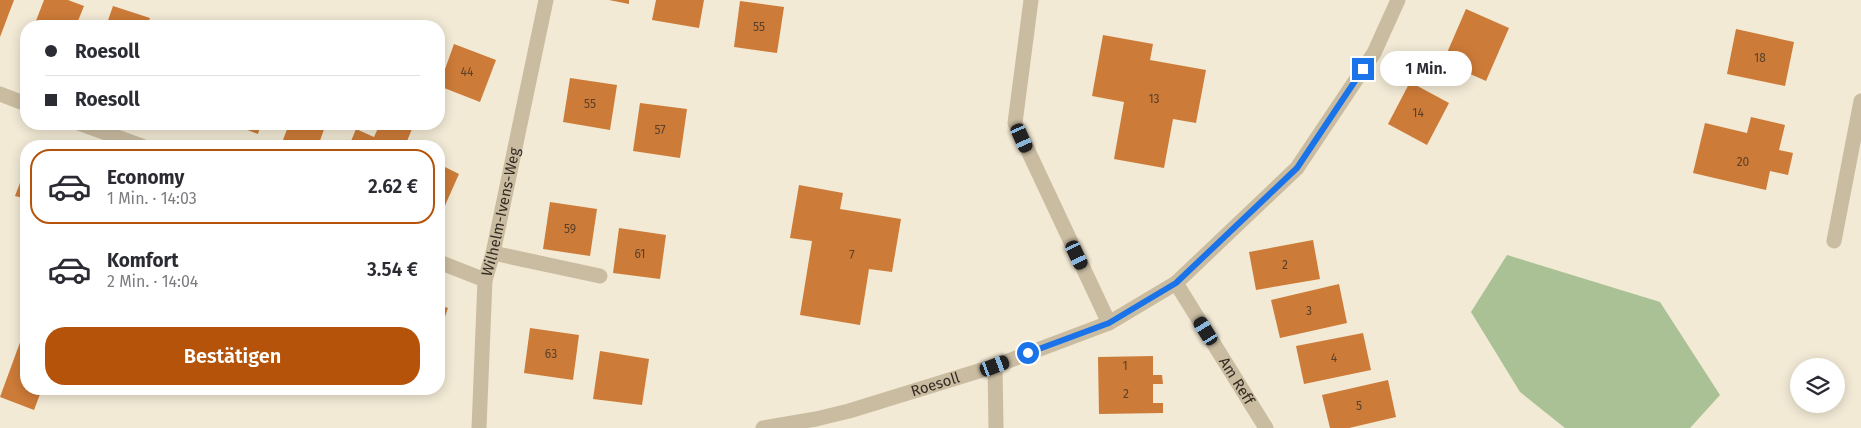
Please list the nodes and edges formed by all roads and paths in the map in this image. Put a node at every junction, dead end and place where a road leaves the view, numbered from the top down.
1 (546, 0) edge
2 (1031, 0) edge
3 (1398, 0) edge
4 (0, 94) edge
5 (1861, 101) edge
6 (20, 102) edge
7 (98, 130) edge
8 (125, 140) edge
9 (1834, 241) dead end
10 (493, 254) junction
11 (445, 264) edge
12 (600, 276) dead end
13 (485, 280) junction
14 (1176, 283) junction
15 (1109, 323) junction
16 (995, 366) junction
17 (478, 428) edge
18 (764, 428) edge
19 (996, 428) edge
20 (1266, 428) edge

1 - 10 street, Wilhelm-Ivens-Weg
2 - 15 street
3 - 14 street, Roesoll
4 - 6 street
5 - 9 street
7 - 8 street
10 - 12 street
10 - 13 street, Wilhelm-Ivens-Weg
11 - 13 street
13 - 17 street, Wilhelm-Ivens-Weg
14 - 15 street, Roesoll
14 - 20 street, Am Reff
15 - 16 street, Roesoll
16 - 18 street, Roesoll
16 - 19 street

